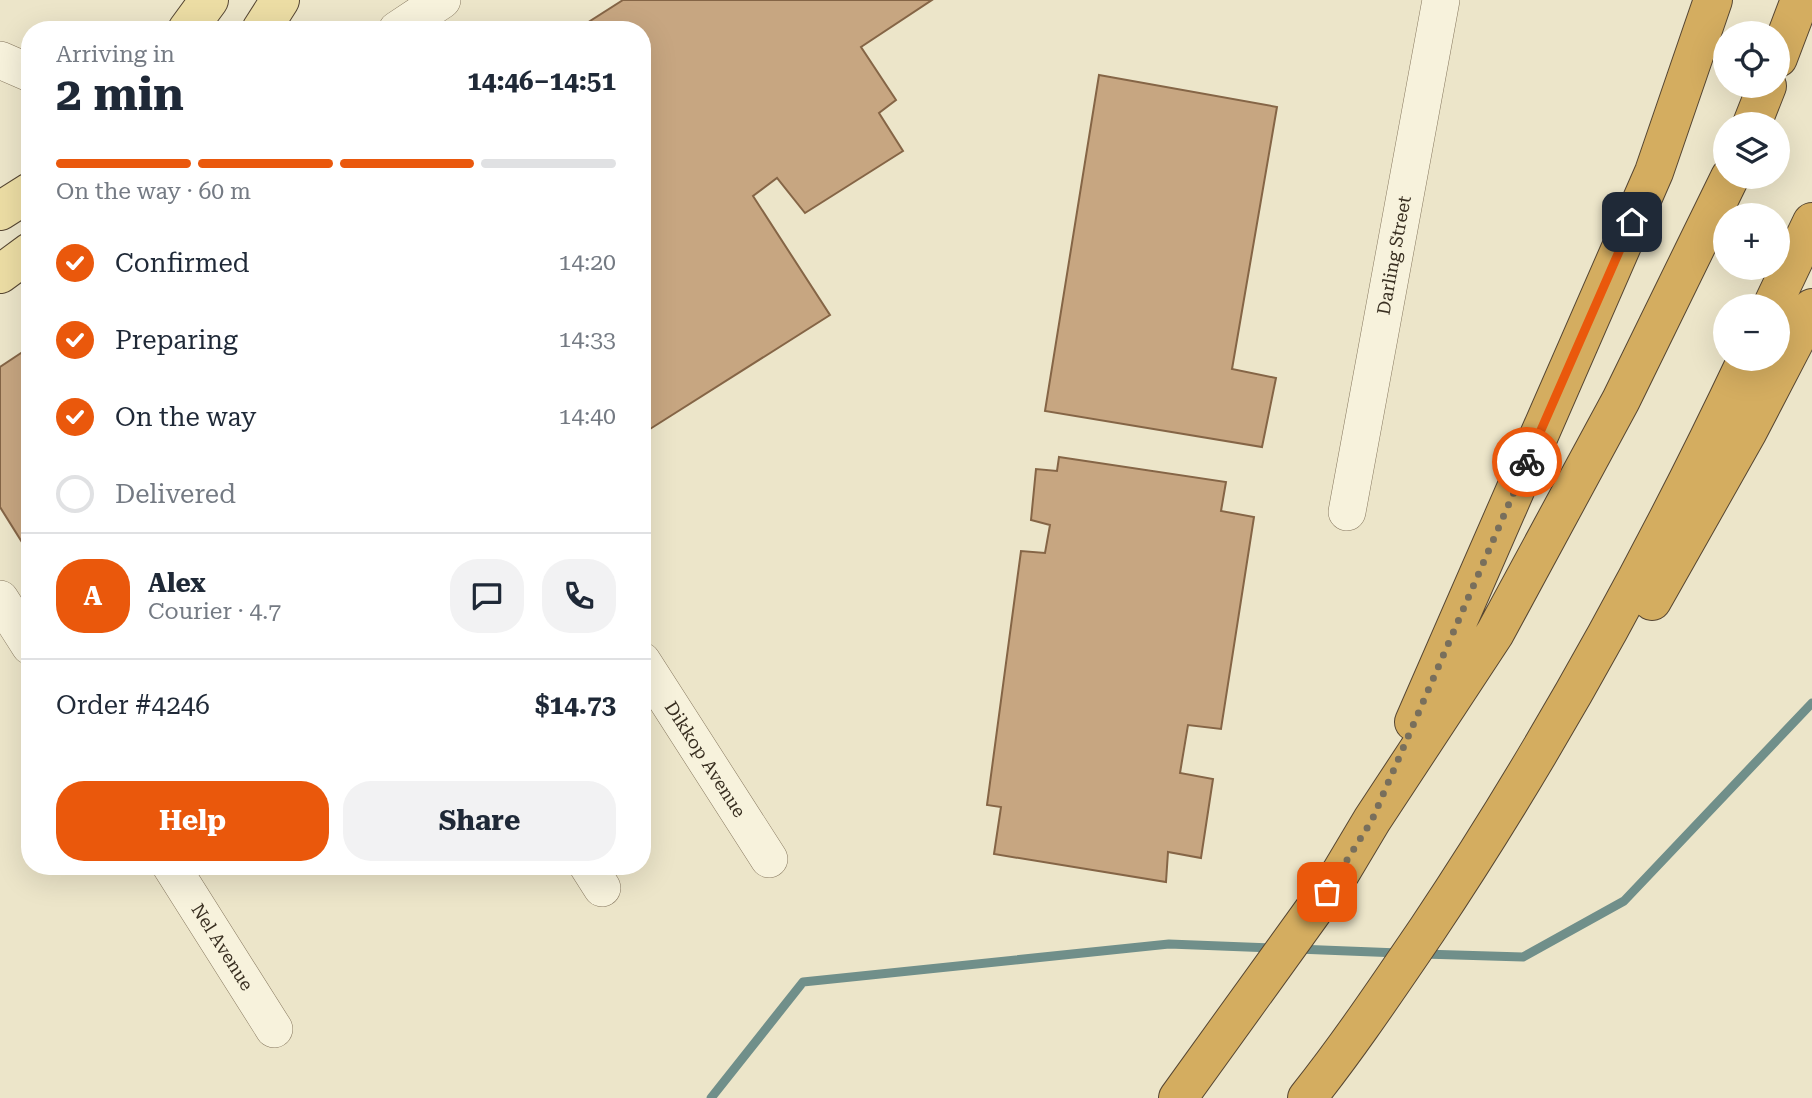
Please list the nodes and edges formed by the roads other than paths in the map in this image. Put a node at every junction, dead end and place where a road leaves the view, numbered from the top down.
1 (209, 0) edge
2 (280, 0) edge
3 (442, 0) edge
4 (1441, 0) edge
5 (1713, 0) edge
6 (1800, 0) edge
7 (194, 21) edge
8 (267, 21) edge
9 (410, 21) edge
10 (1790, 26) edge
11 (0, 60) edge
12 (21, 69) edge
13 (1724, 189) edge
14 (21, 198) edge
15 (0, 211) edge
16 (1812, 222) edge
17 (21, 259) edge
18 (0, 274) edge
19 (1778, 294) edge
20 (1812, 308) edge
21 (1741, 371) edge
22 (1347, 512) dead end
23 (0, 599) edge
24 (21, 632) edge
25 (651, 675) edge
26 (1372, 820) junction
27 (769, 859) dead end
28 (1469, 868) junction
29 (177, 875) edge
30 (274, 1029) dead end
31 (1178, 1098) edge
32 (1307, 1098) edge

1 - 7 main road
2 - 8 main road
3 - 9 street
4 - 22 street, Darling Street
5 - 26 highway
6 - 10 highway
11 - 12 street
13 - 26 highway
14 - 15 main road
16 - 19 highway
17 - 18 main road
20 - 28 highway
21 - 28 highway
23 - 24 street
25 - 27 street, Dikkop Avenue
26 - 31 highway
28 - 32 highway
29 - 30 street, Nel Avenue

